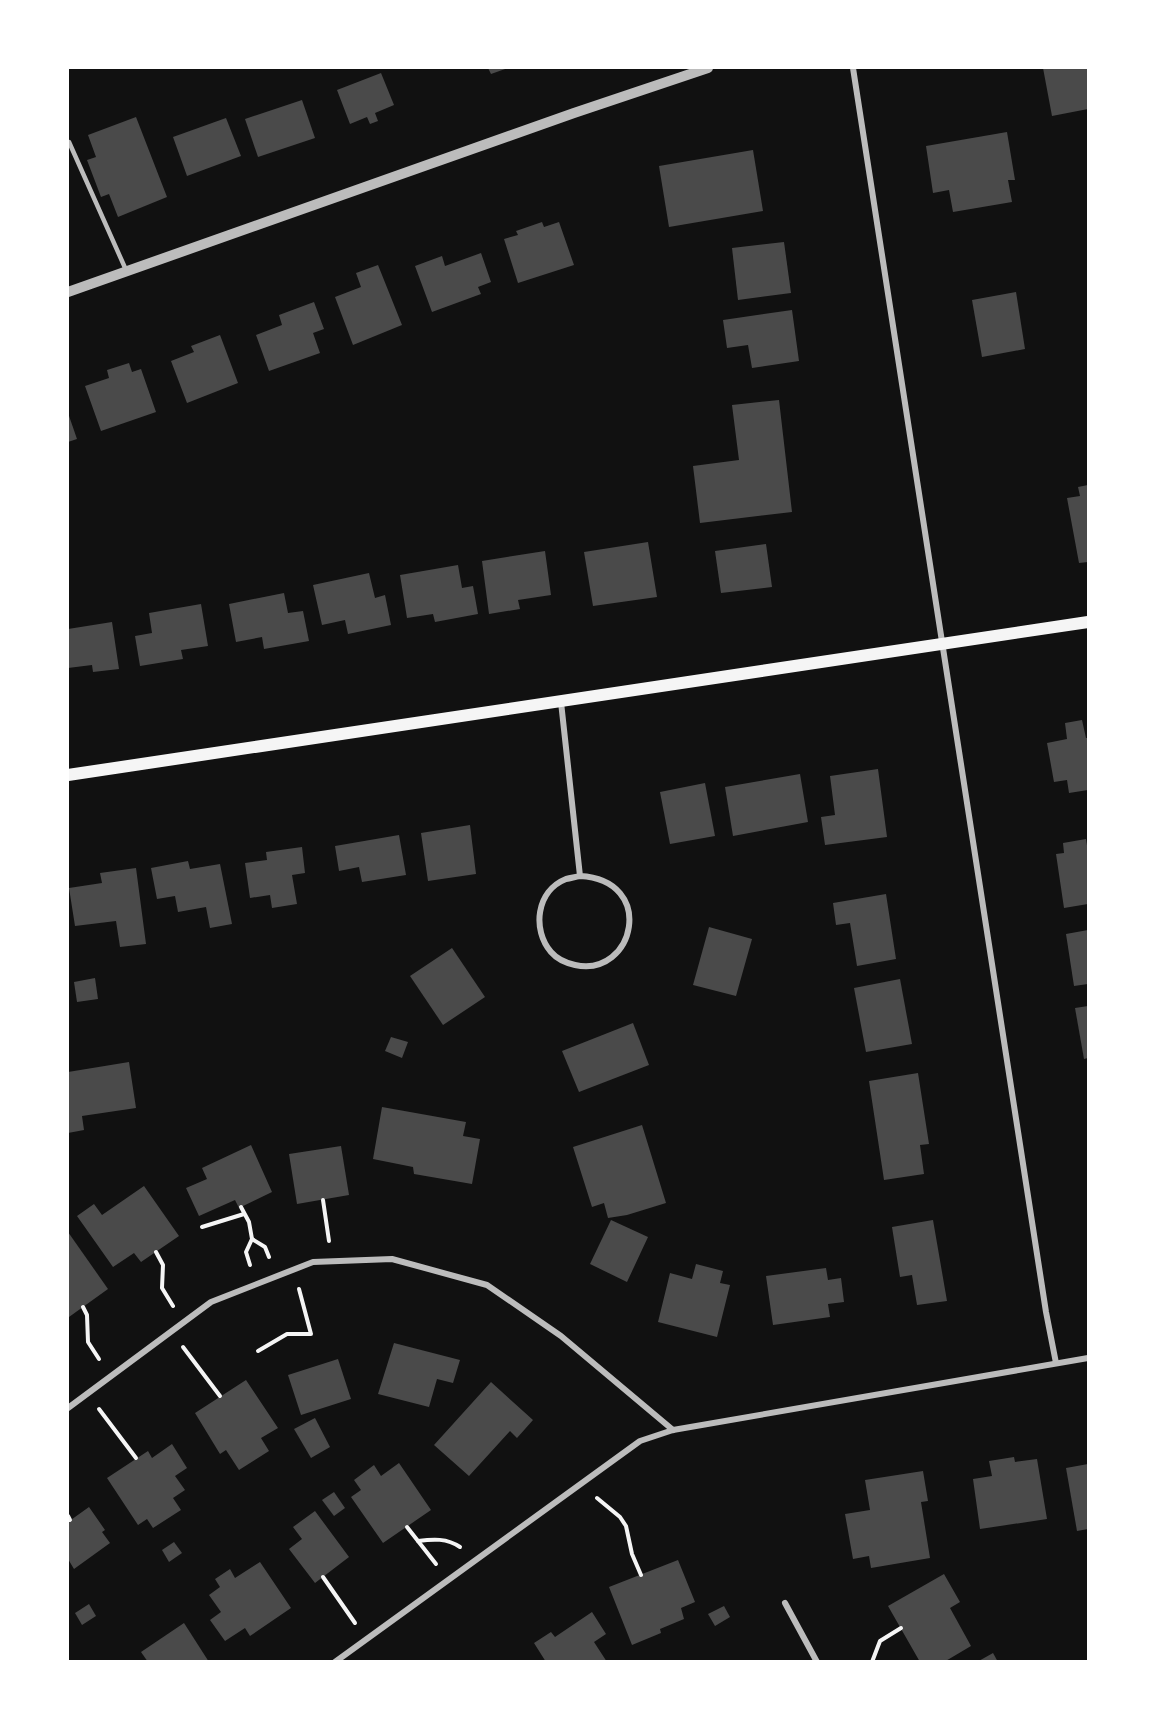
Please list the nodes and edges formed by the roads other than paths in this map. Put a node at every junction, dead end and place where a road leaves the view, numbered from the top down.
1 (708, 68) edge
2 (853, 68) edge
3 (68, 142) edge
4 (126, 272) junction
5 (68, 292) edge
6 (1089, 622) edge
7 (942, 643) junction
8 (561, 702) junction
9 (68, 776) edge
10 (580, 876) junction
11 (1089, 1358) edge
12 (1056, 1363) junction
13 (68, 1408) edge
14 (673, 1430) junction
15 (785, 1603) dead end
16 (335, 1662) edge
17 (817, 1662) edge

1 - 4 street
2 - 7 street
3 - 4 lane
4 - 5 street
6 - 7 main road
7 - 8 main road
7 - 12 street
8 - 9 main road
8 - 10 street
10 - 10 street
11 - 12 street
12 - 14 street
13 - 14 street
14 - 16 street
15 - 17 street

